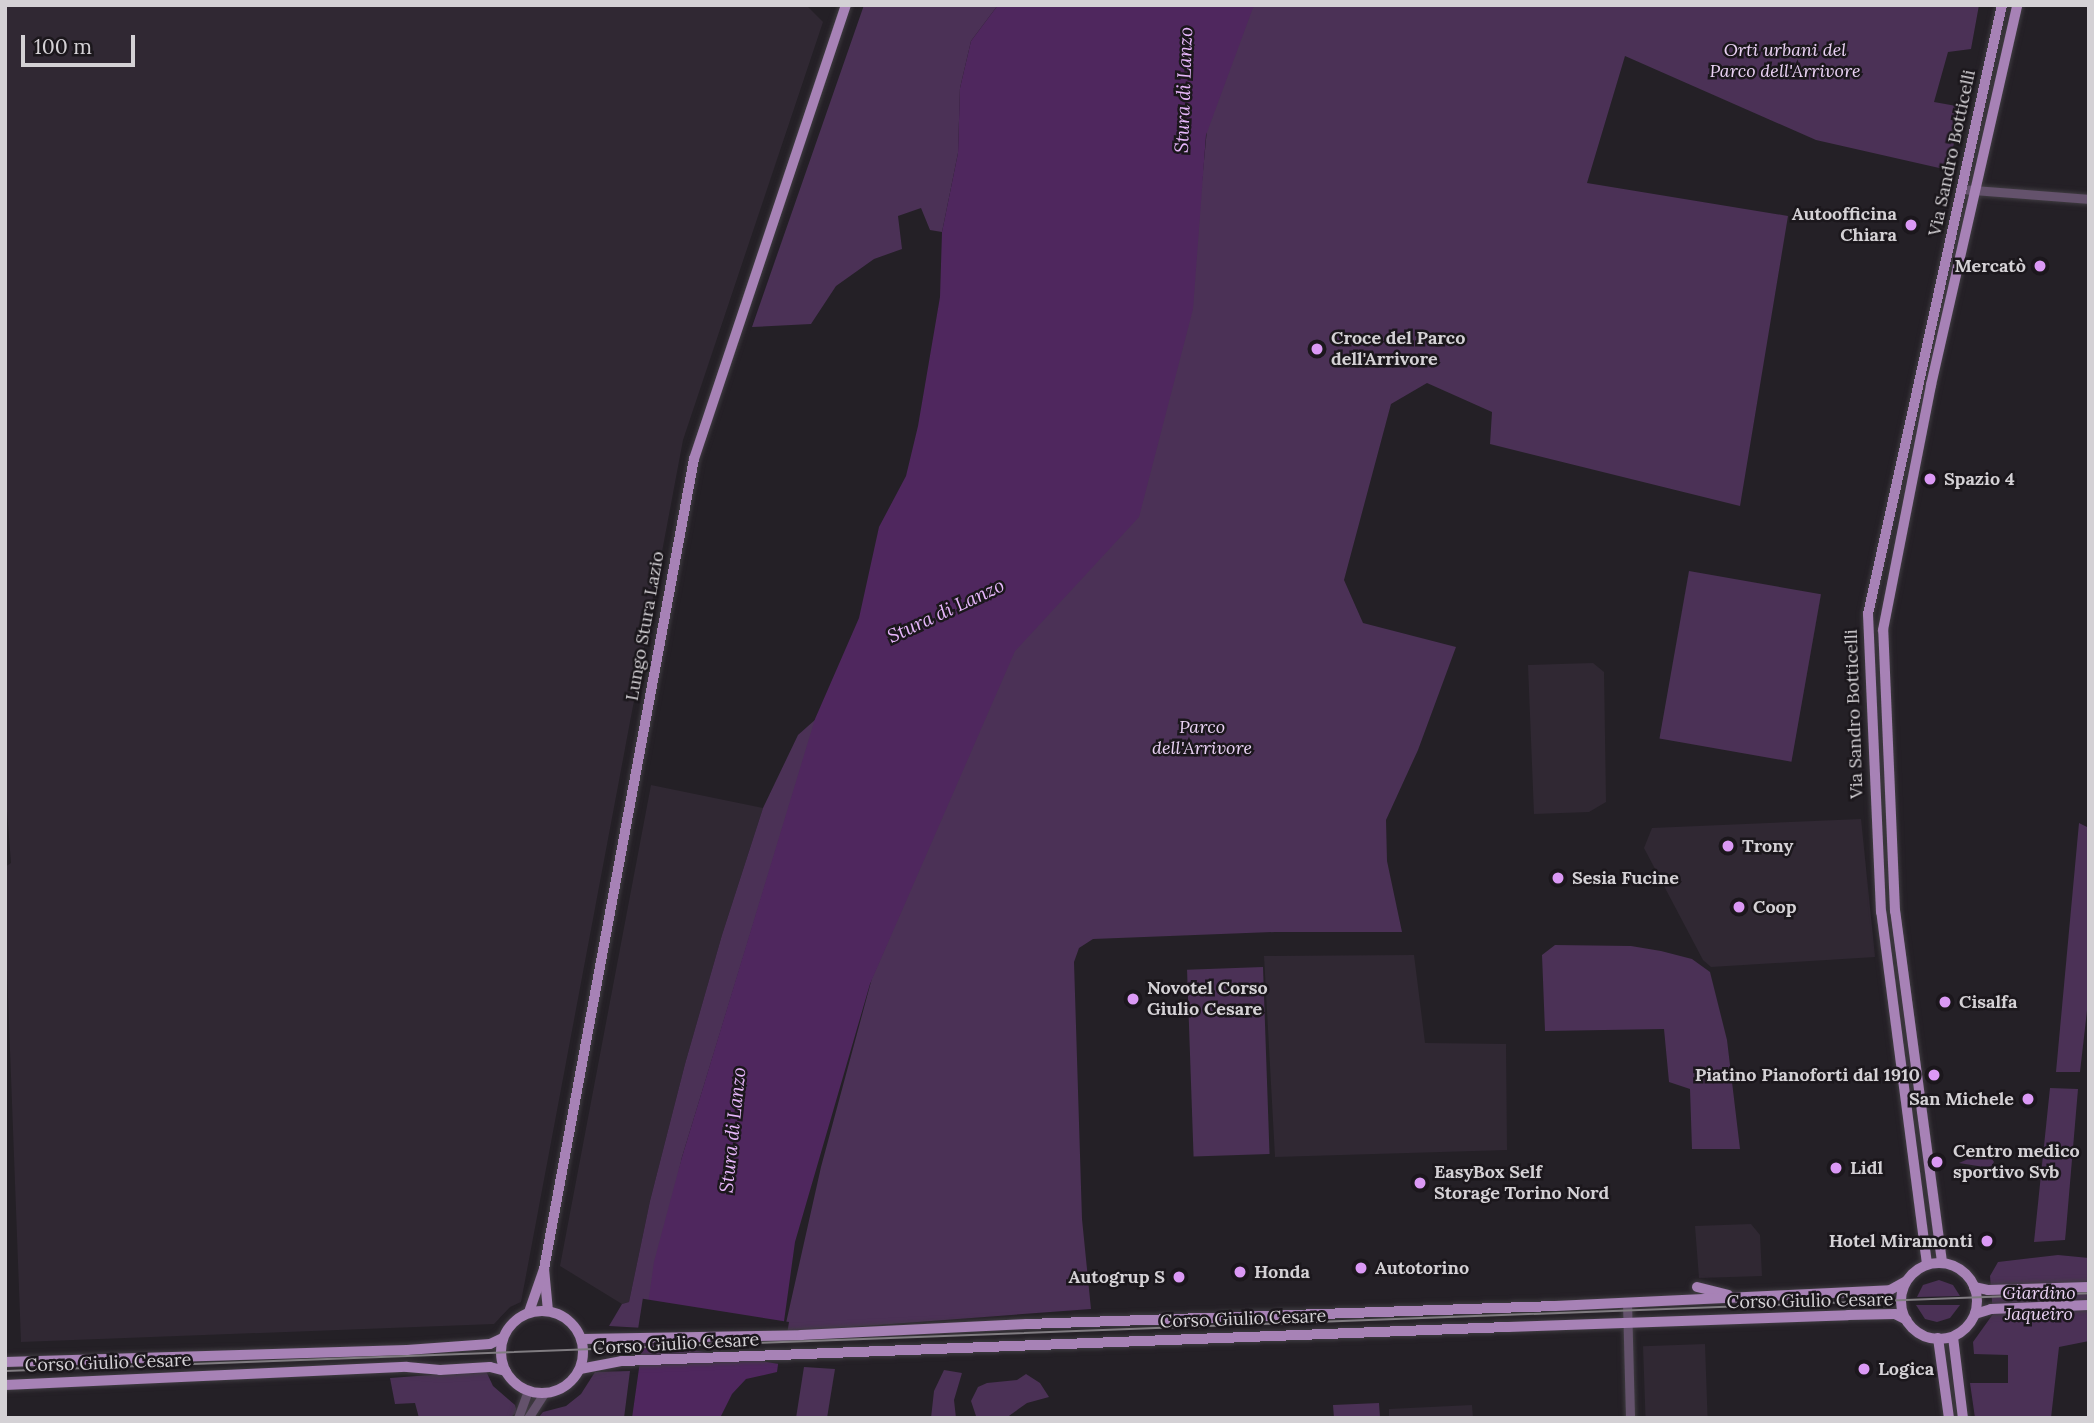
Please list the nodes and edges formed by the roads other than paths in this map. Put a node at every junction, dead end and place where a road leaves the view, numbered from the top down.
1 (846, 5) edge
2 (2002, 5) edge
3 (2017, 5) edge
4 (1962, 189) junction
5 (1975, 190) junction
6 (2089, 200) edge
7 (1942, 1262) junction
8 (1927, 1264) junction
9 (544, 1269) junction
10 (1906, 1281) junction
11 (1697, 1287) dead end
12 (1974, 1287) junction
13 (2089, 1287) edge
14 (1734, 1297) junction
15 (1627, 1302) junction
16 (2089, 1305) edge
17 (548, 1311) junction
18 (529, 1312) junction
19 (1975, 1314) junction
20 (1907, 1320) junction
21 (1629, 1323) junction
22 (1953, 1337) junction
23 (503, 1338) junction
24 (1938, 1338) junction
25 (582, 1339) junction
26 (5, 1362) edge
27 (580, 1369) junction
28 (506, 1371) junction
29 (5, 1385) edge
30 (528, 1390) junction
31 (544, 1393) junction
32 (518, 1418) edge
33 (528, 1418) edge
34 (1630, 1418) edge
35 (1949, 1418) edge
36 (1963, 1418) edge

1 - 9 main road, Lungo Stura Lazio
2 - 4 main road, Via Sandro Botticelli
3 - 5 main road, Via Sandro Botticelli
4 - 5 street
4 - 8 main road, Via Sandro Botticelli
5 - 6 street
5 - 7 main road, Via Sandro Botticelli
7 - 8 main road
7 - 12 main road
8 - 10 main road
9 - 17 main road, Lungo Stura Lazio
9 - 18 main road, Lungo Stura Lazio
10 - 14 main road, Corso Giulio Cesare
10 - 20 main road
11 - 14 main road
12 - 13 main road
12 - 19 main road
14 - 15 main road, Corso Giulio Cesare
15 - 21 street
15 - 25 main road, Corso Giulio Cesare
16 - 19 main road
17 - 18 main road
17 - 25 main road
18 - 23 main road
19 - 22 main road
20 - 21 main road, Corso Giulio Cesare
20 - 24 main road
21 - 27 main road, Corso Giulio Cesare
21 - 34 street
22 - 24 main road
22 - 36 main road
23 - 26 main road, Corso Giulio Cesare
23 - 28 main road
24 - 35 main road
25 - 27 main road
27 - 31 main road
28 - 29 main road, Corso Giulio Cesare
28 - 30 main road
30 - 31 main road
30 - 32 street
31 - 33 street

